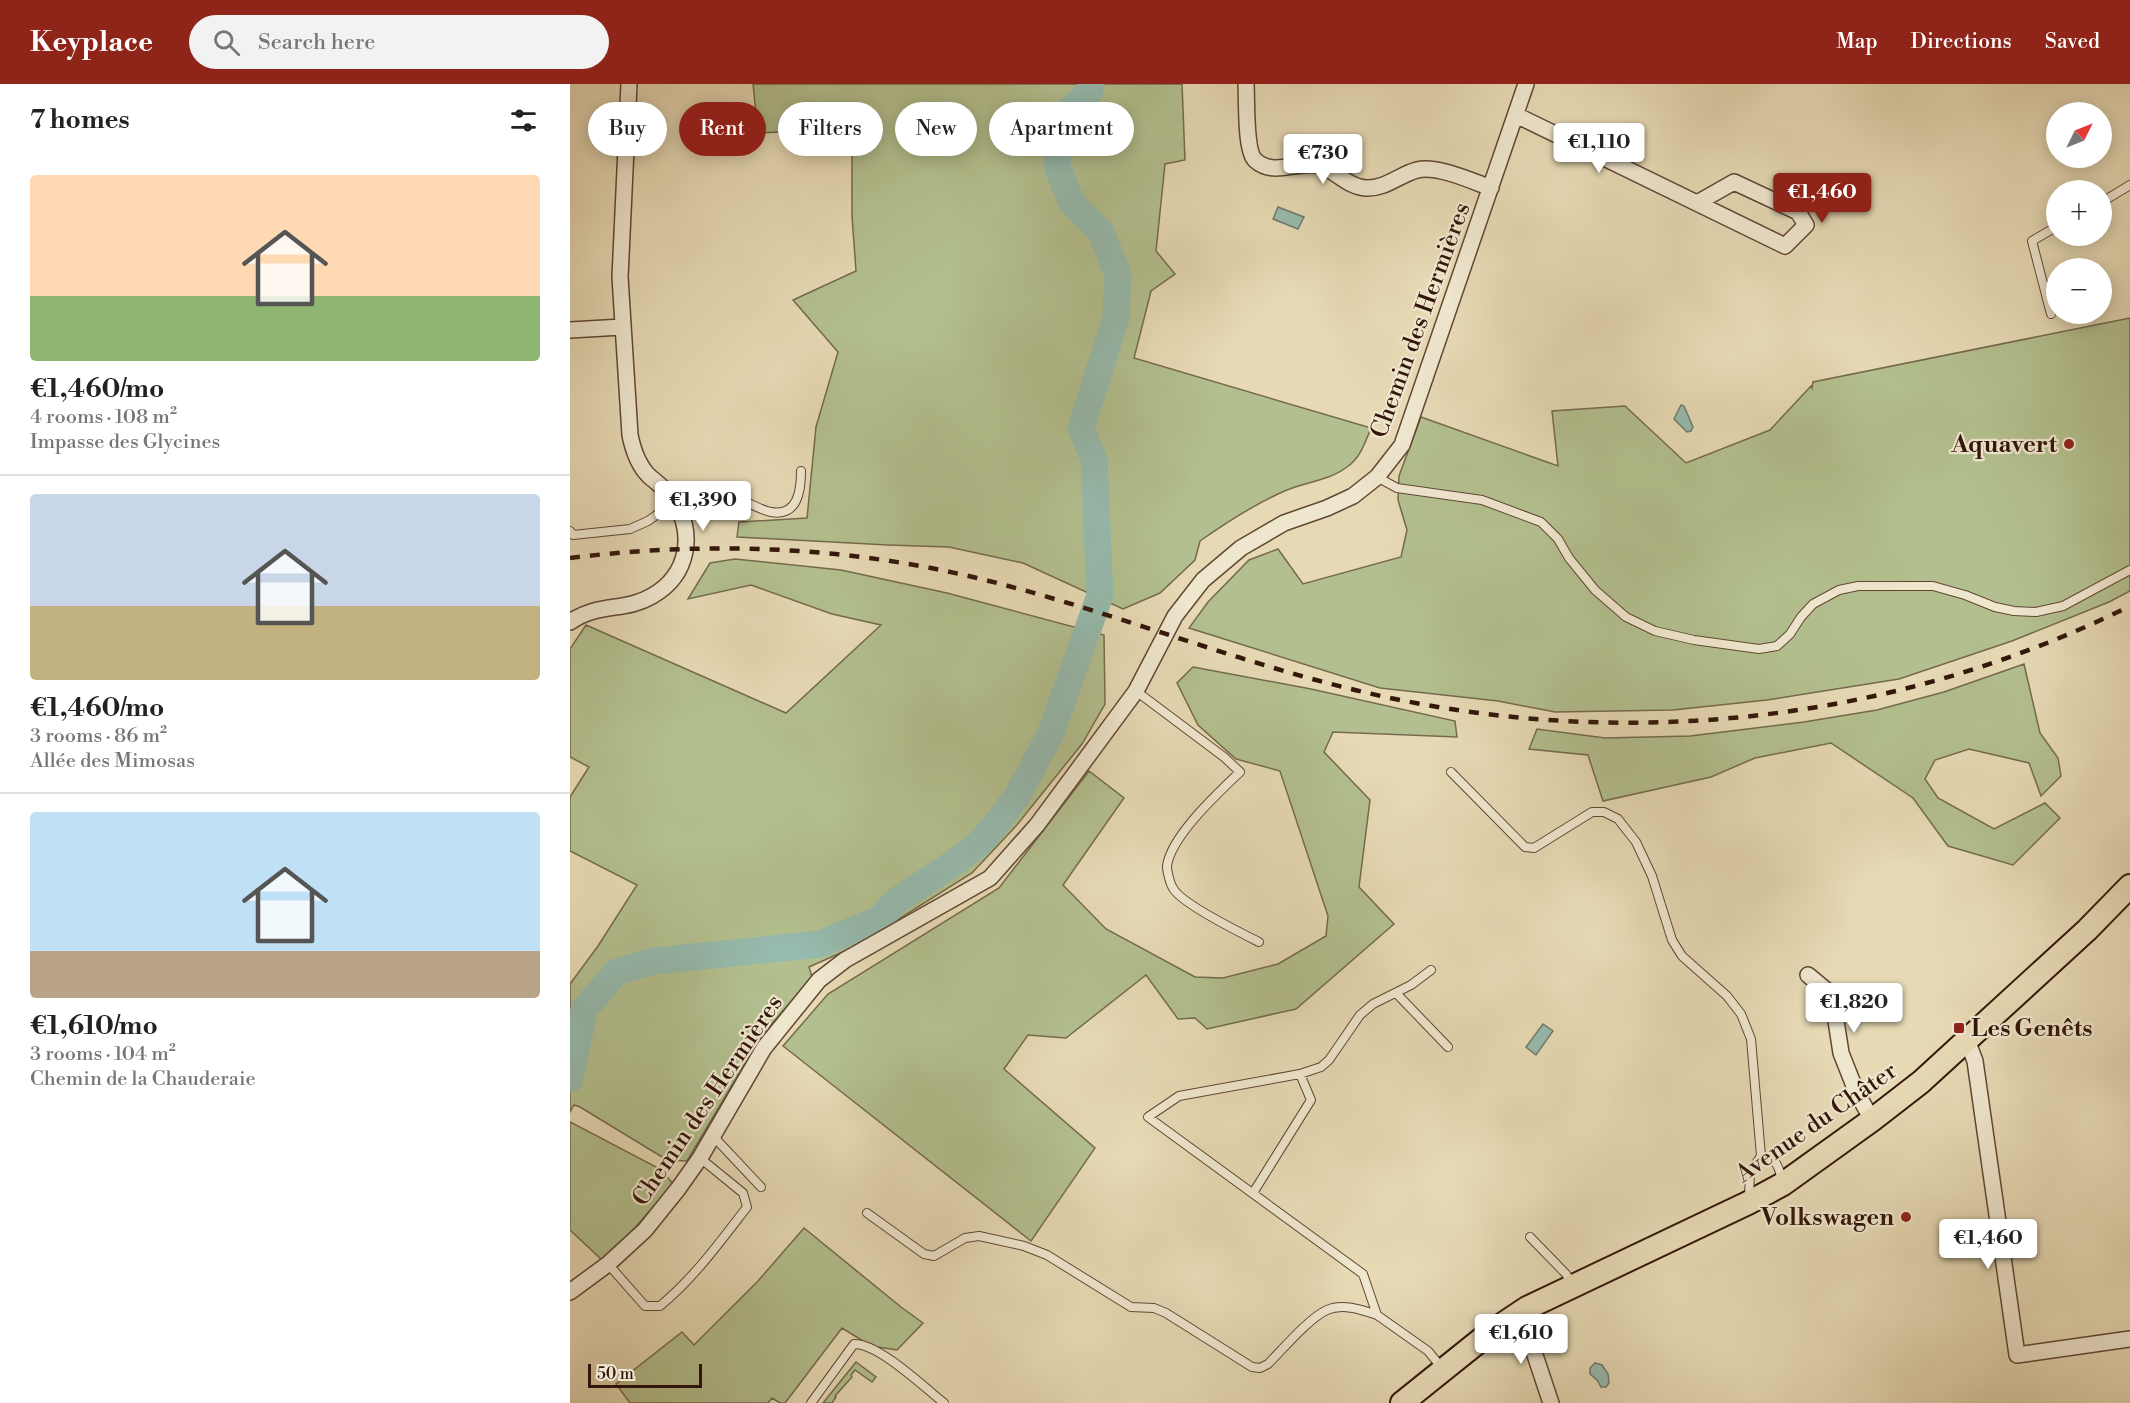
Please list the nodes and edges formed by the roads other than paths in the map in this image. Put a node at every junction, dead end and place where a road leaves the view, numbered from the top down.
1 (629, 84) edge
2 (1246, 84) edge
3 (1526, 84) edge
4 (1516, 115) junction
5 (2130, 185) edge
6 (1491, 188) junction
7 (2112, 195) edge
8 (1697, 203) junction
9 (2046, 233) edge
10 (2046, 298) edge
11 (622, 327) junction
12 (570, 330) edge
13 (801, 471) dead end
14 (1377, 477) junction
15 (675, 502) junction
16 (570, 531) edge
17 (2130, 570) edge
18 (570, 622) edge
19 (1136, 691) junction
20 (1451, 772) dead end
21 (2130, 886) edge
22 (1258, 942) dead end
23 (1431, 970) dead end
24 (1808, 975) dead end
25 (1396, 993) junction
26 (1967, 1040) junction
27 (1448, 1047) dead end
28 (1300, 1074) junction
29 (1872, 1120) junction
30 (713, 1136) junction
31 (1761, 1156) junction
32 (700, 1158) junction
33 (1783, 1184) junction
34 (760, 1187) dead end
35 (1253, 1193) junction
36 (1748, 1203) junction
37 (867, 1213) dead end
38 (1530, 1237) dead end
39 (608, 1264) junction
40 (1572, 1285) junction
41 (570, 1292) edge
42 (1377, 1315) junction
43 (1516, 1315) junction
44 (2130, 1339) edge
45 (1443, 1370) junction
46 (811, 1403) edge
47 (944, 1403) edge
48 (1402, 1403) edge
49 (1551, 1403) edge

1 - 11 street
2 - 6 street
3 - 4 street, Chemin des Hermières
4 - 6 street, Chemin des Hermières
4 - 8 street
5 - 7 lane
6 - 14 street, Chemin des Hermières
8 - 8 street
9 - 10 lane
11 - 12 street
11 - 15 street
13 - 15 lane
14 - 17 lane
14 - 19 street, Chemin des Hermières
15 - 16 lane
15 - 18 street
19 - 22 lane
19 - 30 street, Chemin des Hermières
20 - 31 lane
21 - 26 main road, Avenue du Châter
23 - 25 lane
24 - 29 street
25 - 27 lane
25 - 28 lane
26 - 29 main road, Avenue du Châter
26 - 44 street
28 - 35 lane
28 - 35 lane
29 - 33 main road, Avenue du Châter
30 - 32 street, Chemin des Hermières
30 - 34 lane
31 - 33 lane
31 - 36 lane
32 - 39 street, Chemin des Hermières
32 - 39 lane
33 - 36 main road, Avenue du Châter
35 - 42 lane
36 - 40 main road, Avenue du Châter
37 - 42 lane
38 - 40 lane
39 - 41 street, Chemin des Hermières
40 - 43 main road, Avenue du Châter
42 - 45 lane
43 - 45 main road, Avenue du Châter
43 - 49 street
45 - 48 main road, Avenue du Châter
46 - 47 lane

